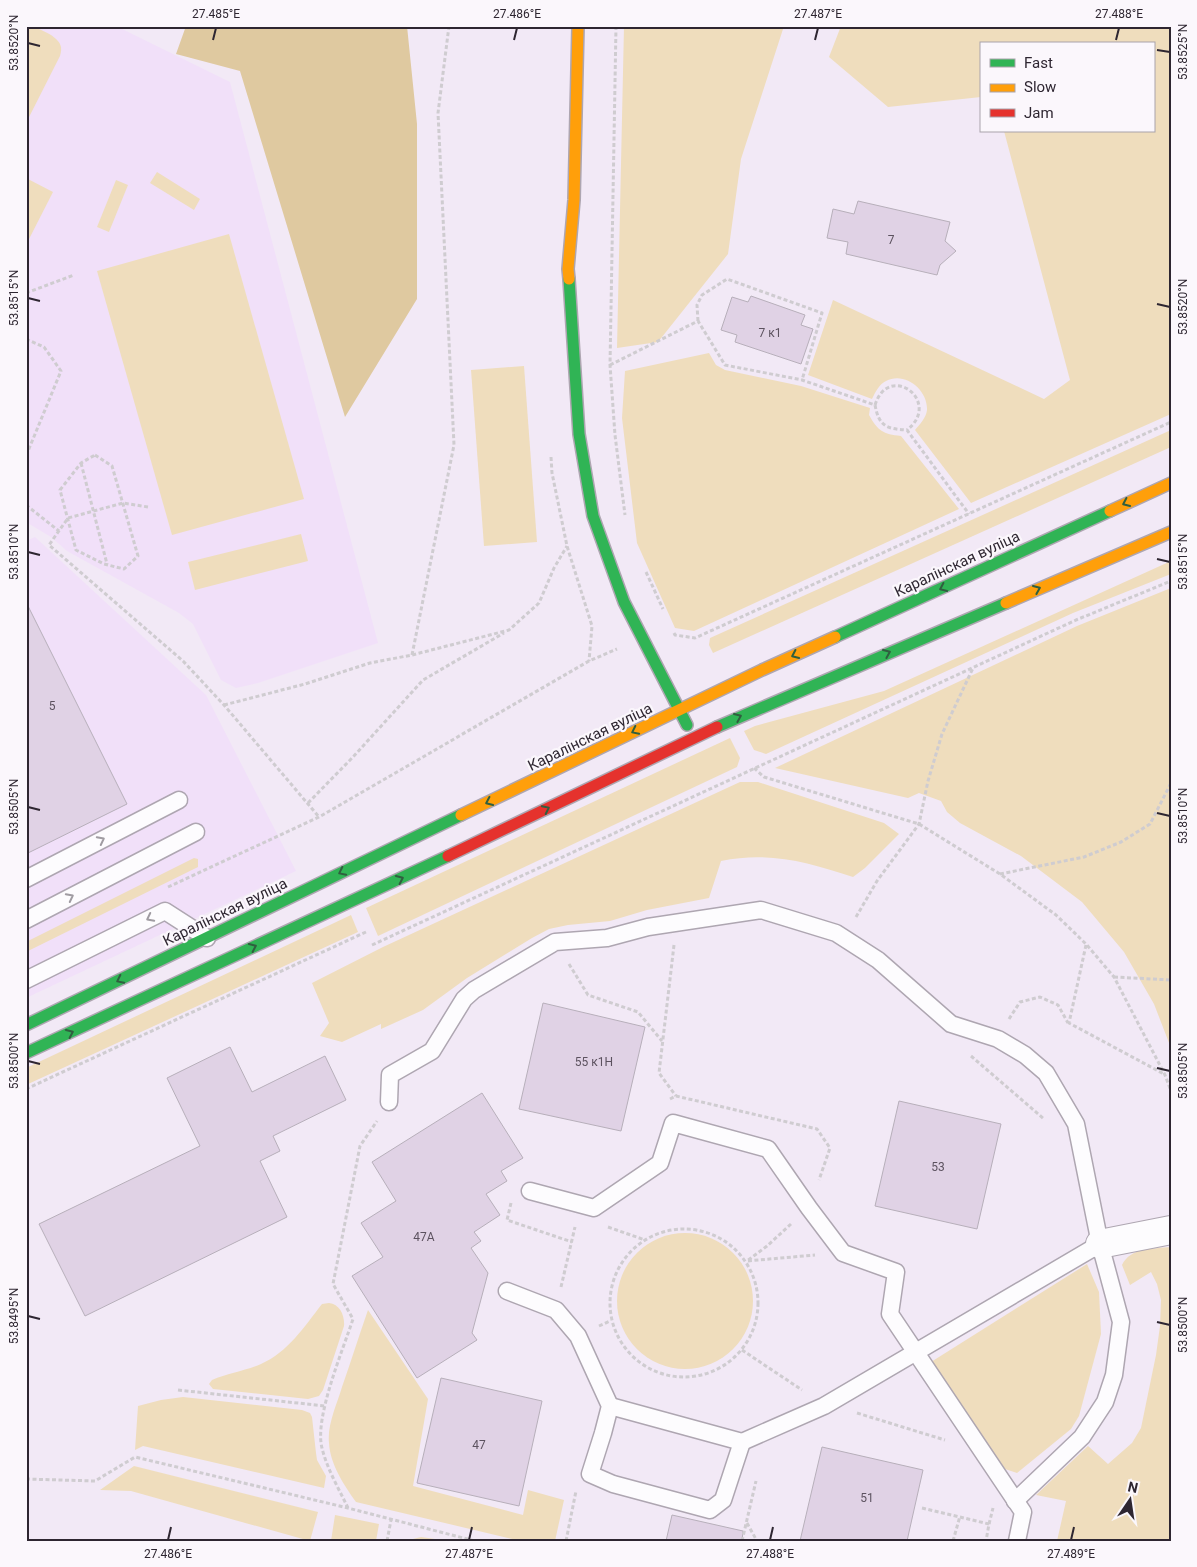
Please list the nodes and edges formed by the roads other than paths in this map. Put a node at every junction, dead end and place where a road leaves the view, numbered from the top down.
1 (578, 26) edge
2 (1171, 482) edge
3 (1171, 532) edge
4 (679, 710) junction
5 (694, 738) junction
6 (179, 800) dead end
7 (196, 832) dead end
8 (26, 879) edge
9 (28, 914) edge
10 (207, 938) junction
11 (26, 980) edge
12 (26, 1025) edge
13 (26, 1053) edge
14 (390, 1102) road end
15 (530, 1191) dead end
16 (1171, 1230) edge
17 (1100, 1244) junction
18 (507, 1291) dead end
19 (916, 1353) junction
20 (610, 1406) junction
21 (742, 1442) junction
22 (1015, 1501) junction
23 (1017, 1541) edge

1 - 4 main road
2 -> 4 main road, Каралінская вуліца
5 -> 3 main road
4 - 5 main road
4 -> 10 main road, Каралінская вуліца
13 -> 5 main road
8 -> 6 lane
9 -> 7 lane
10 -> 11 lane
10 -> 12 main road, Каралінская вуліца
14 - 17 lane
15 - 19 lane
16 - 17 street
17 - 19 lane
17 - 22 lane
18 - 20 lane
19 - 21 lane
19 - 22 lane
20 - 21 lane
20 - 21 lane
22 - 23 lane

